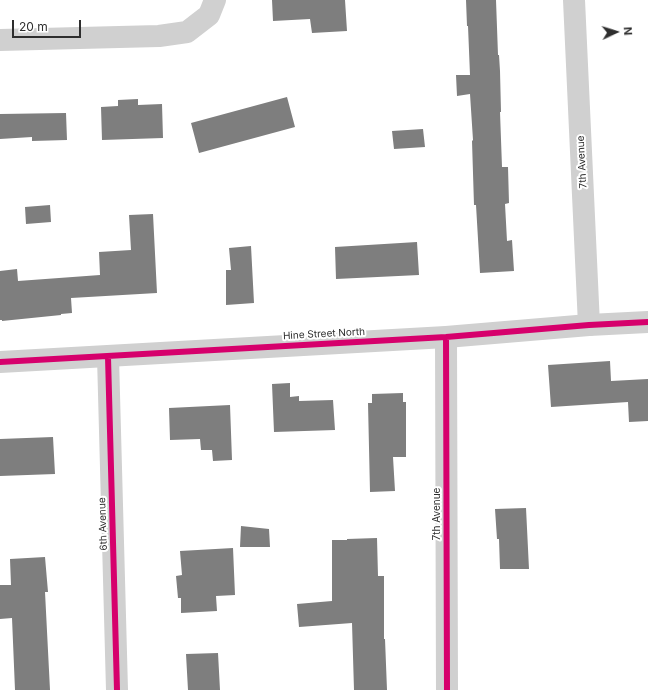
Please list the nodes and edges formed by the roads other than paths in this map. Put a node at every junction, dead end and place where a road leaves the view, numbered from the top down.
1 (215, 0) edge
2 (574, 0) edge
3 (0, 40) edge
4 (648, 322) edge
5 (589, 325) junction
6 (446, 338) junction
7 (108, 357) junction
8 (0, 362) edge
9 (117, 690) edge
10 (447, 690) edge

1 - 3 street
2 - 5 street, 7th Avenue
4 - 5 street, Hine Street North
5 - 6 street, Hine Street North
6 - 7 street, Hine Street North
6 - 10 street, 7th Avenue
7 - 8 street, Hine Street North
7 - 9 street, 6th Avenue

